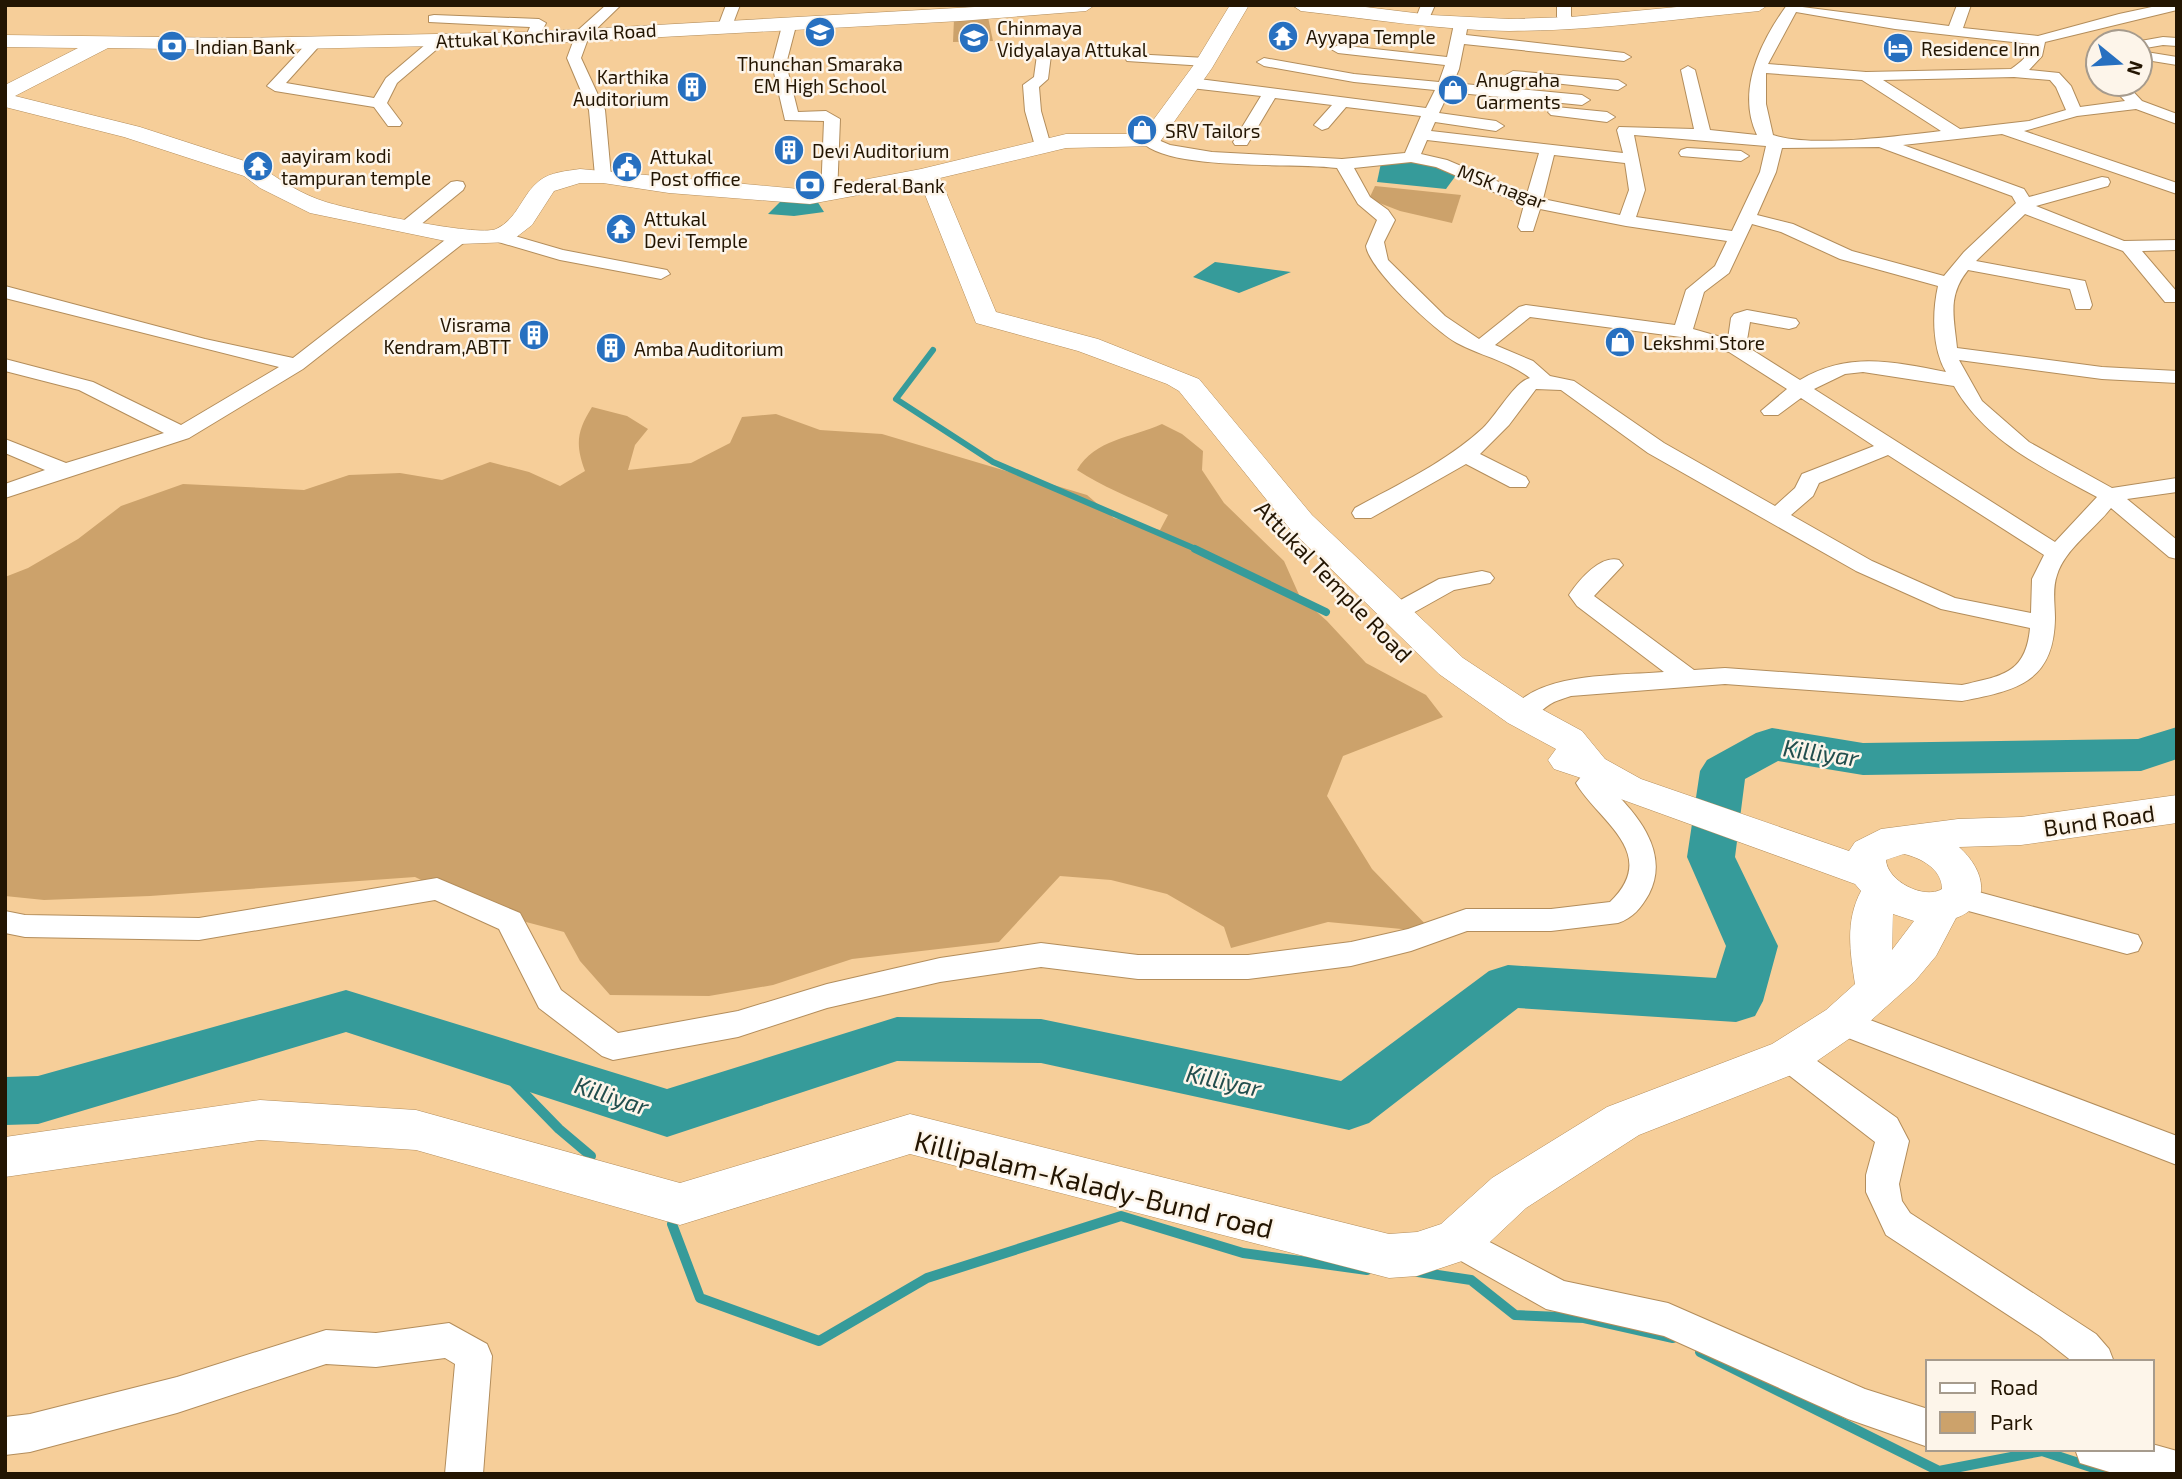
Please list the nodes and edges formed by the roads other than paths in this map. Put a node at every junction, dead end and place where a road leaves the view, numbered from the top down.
1 (488, 5) edge
2 (614, 5) edge
3 (733, 5) edge
4 (1086, 5) edge
5 (1240, 5) edge
6 (1301, 5) edge
7 (1759, 5) edge
8 (1964, 5) edge
9 (1794, 6) edge
10 (2176, 7) edge
11 (1026, 8) edge
12 (1352, 8) edge
13 (521, 10) dead end
14 (1640, 10) edge
15 (1425, 12) edge
16 (1567, 14) edge
17 (434, 19) dead end
18 (468, 22) junction
19 (790, 22) junction
20 (510, 23) junction
21 (1459, 23) edge
22 (724, 26) junction
23 (1955, 30) junction
24 (582, 34) junction
25 (532, 38) junction
26 (438, 40) junction
27 (2038, 40) junction
28 (5, 41) edge
29 (2177, 42) edge
30 (104, 43) junction
31 (314, 43) junction
32 (2154, 43) edge
33 (1338, 49) dead end
34 (1044, 54) dead end
35 (1624, 57) dead end
36 (2154, 57) edge
37 (1132, 58) dead end
38 (2177, 61) edge
39 (1206, 62) junction
40 (1264, 62) dead end
41 (1457, 67) junction
42 (1759, 68) junction
43 (1688, 70) dead end
44 (1494, 73) dead end
45 (2014, 73) junction
46 (1866, 76) junction
47 (1191, 83) junction
48 (1618, 85) dead end
49 (5, 93) edge
50 (1270, 94) junction
51 (2131, 98) edge
52 (5, 100) edge
53 (1582, 100) dead end
54 (1341, 102) junction
55 (379, 103) junction
56 (1434, 104) junction
57 (2137, 104) junction
58 (2075, 112) junction
59 (1607, 117) dead end
60 (2177, 119) edge
61 (394, 123) dead end
62 (1322, 125) dead end
63 (1516, 128) dead end
64 (2006, 129) junction
65 (1703, 134) junction
66 (1421, 135) junction
67 (1958, 135) junction
68 (1149, 141) junction
69 (1241, 142) dead end
70 (1881, 142) junction
71 (1044, 146) junction
72 (1548, 149) junction
73 (1773, 150) junction
74 (1687, 153) dead end
75 (1411, 156) junction
76 (1632, 159) junction
77 (1342, 164) junction
78 (603, 176) junction
79 (923, 176) junction
80 (2102, 182) dead end
81 (457, 186) dead end
82 (2177, 189) edge
83 (829, 195) junction
84 (1532, 202) junction
85 (2024, 205) junction
86 (1745, 217) junction
87 (1626, 221) junction
88 (408, 226) junction
89 (1527, 226) dead end
90 (460, 237) junction
91 (501, 237) junction
92 (1736, 237) junction
93 (2177, 245) edge
94 (2130, 248) junction
95 (1964, 264) junction
96 (661, 274) dead end
97 (1948, 283) junction
98 (2169, 289) edge
99 (5, 292) edge
100 (2083, 304) dead end
101 (1789, 323) dead end
102 (1683, 332) junction
103 (1480, 347) junction
104 (1736, 348) junction
105 (1949, 353) junction
106 (5, 365) edge
107 (296, 365) junction
108 (1154, 370) junction
109 (2177, 377) edge
110 (1960, 380) junction
111 (1544, 381) junction
112 (1800, 390) junction
113 (1771, 411) dead end
114 (182, 434) junction
115 (5, 445) edge
116 (1889, 447) junction
117 (1466, 455) junction
118 (65, 470) junction
119 (1518, 482) dead end
120 (2177, 485) edge
121 (5, 491) edge
122 (2109, 495) junction
123 (1363, 513) dead end
124 (1776, 517) junction
125 (2177, 552) edge
126 (2058, 554) junction
127 (1611, 565) dead end
128 (1482, 578) dead end
129 (1395, 613) junction
130 (2043, 623) junction
131 (1689, 679) junction
132 (1521, 714) junction
133 (1606, 775) junction
134 (2177, 809) edge
135 (1743, 827) junction
136 (2021, 831) junction
137 (1897, 841) junction
138 (1874, 882) junction
139 (1954, 895) junction
140 (12, 931) edge
141 (2127, 943) dead end
142 (1877, 990) junction
143 (1841, 1023) junction
144 (1788, 1057) junction
145 (2177, 1151) edge
146 (5, 1157) edge
147 (1457, 1241) junction
148 (2094, 1360) edge
149 (1926, 1427) edge
150 (5, 1436) edge
151 (2111, 1451) edge
152 (2177, 1470) edge
153 (464, 1474) edge

1 - 18 street
2 - 24 street
3 - 22 street
4 - 11 street, Attukal Konchiravila Road
5 - 39 street
6 - 12 street
7 - 14 street
8 - 23 street
9 - 23 street
9 - 42 street
10 - 27 street
11 - 19 street, Attukal Konchiravila Road
12 - 15 street
13 - 20 street
14 - 16 street
15 - 21 street
16 - 21 street
17 - 18 street
18 - 20 street
19 - 22 street, Attukal Konchiravila Road
19 - 83 street
20 - 25 street
21 - 35 street
21 - 41 street
22 - 24 street, Attukal Konchiravila Road
23 - 27 street
24 - 25 street, Attukal Konchiravila Road
24 - 78 street
25 - 26 street, Attukal Konchiravila Road
26 - 31 street, Attukal Konchiravila Road
26 - 55 street
27 - 45 street
28 - 30 street, Attukal Konchiravila Road
29 - 32 street
30 - 31 street, Attukal Konchiravila Road
30 - 49 street
31 - 55 street
33 - 41 street
34 - 71 street
36 - 38 street
37 - 39 street
39 - 47 street
40 - 56 street
41 - 56 street
42 - 46 street
42 - 73 street
43 - 65 street
44 - 48 street
45 - 46 street
45 - 58 street
46 - 67 street
47 - 50 street
47 - 68 street
50 - 54 street
50 - 69 street
51 - 57 street
52 - 88 street
53 - 56 street
54 - 56 street
54 - 62 street
55 - 61 street
56 - 59 street
56 - 63 street
56 - 66 street
57 - 58 street
57 - 60 street
58 - 64 street
64 - 67 street
64 - 82 street
65 - 73 street
65 - 76 street
66 - 72 street
66 - 75 street
67 - 70 street
68 - 71 street
68 - 77 street
70 - 73 street
70 - 85 street
71 - 79 street
72 - 76 street
72 - 84 street
73 - 74 street
73 - 86 street
75 - 77 street
75 - 84 street, MSK nagar
76 - 87 street
77 - 103 street
78 - 83 street
78 - 91 street
79 - 83 street
79 - 108 street, Attukal Temple Road
80 - 85 street
81 - 88 street
84 - 87 street, MSK nagar
84 - 89 street
85 - 94 street
85 - 95 street
86 - 92 street
86 - 97 street
87 - 92 street, MSK nagar
88 - 90 street
90 - 91 street
90 - 107 street
91 - 96 street
92 - 102 street
93 - 94 street
94 - 98 street
95 - 97 street
95 - 100 street
97 - 105 street
99 - 107 street
101 - 104 street
102 - 103 street
102 - 104 street
103 - 111 street
104 - 112 street
105 - 109 street
105 - 110 street
106 - 114 street
107 - 114 street
108 - 129 street, Attukal Temple Road
108 - 133 street, Attukal Temple Road
110 - 112 street
110 - 122 street
111 - 117 street
111 - 124 street
112 - 113 street
112 - 116 street
114 - 118 street
115 - 118 street
116 - 124 street
116 - 126 street
117 - 119 street
117 - 123 street
118 - 121 street
120 - 122 street
122 - 125 street
122 - 126 street
124 - 130 street
126 - 130 street
127 - 131 street
128 - 129 street
129 - 132 street, Attukal Temple Road
130 - 131 street
131 - 132 street
132 - 133 street, Attukal Temple Road
133 - 135 street
133 - 140 street
134 - 136 street, Bund Road
135 - 137 street
135 - 138 street
136 - 137 street, Bund Road
136 - 139 street
137 - 138 street
137 - 139 street
138 - 139 street
138 - 142 street
139 - 141 street
139 - 142 street, Killipalam-Kalady-Bund road
142 - 143 street, Killipalam-Kalady-Bund road
143 - 144 street, Killipalam-Kalady-Bund road
143 - 145 street
144 - 147 street, Killipalam-Kalady-Bund road
144 - 148 street
146 - 147 street, Killipalam-Kalady-Bund road
147 - 149 street
150 - 153 street
151 - 152 street

